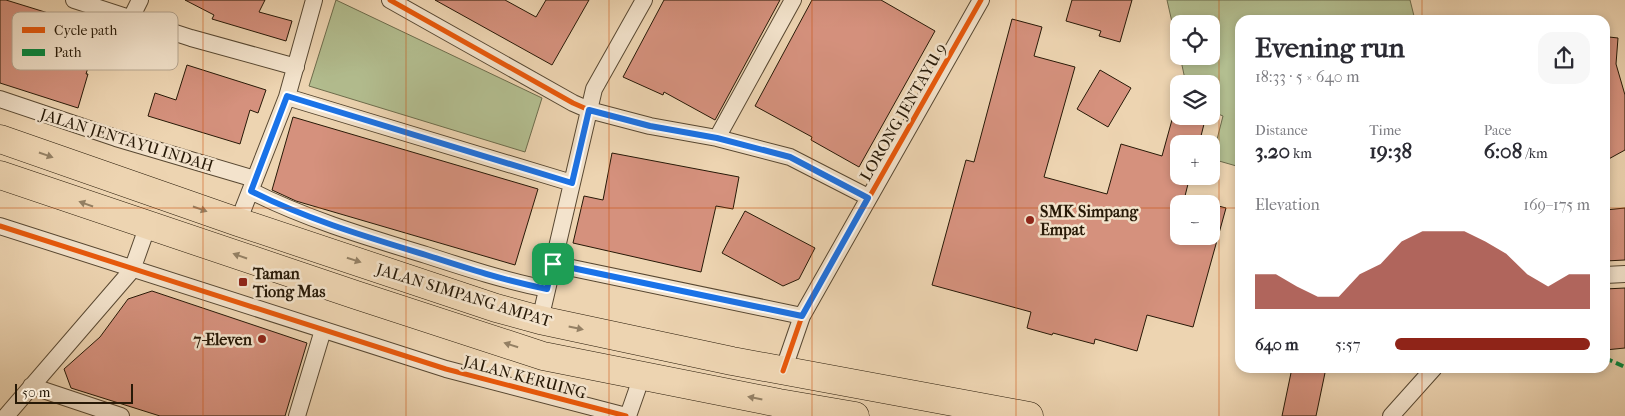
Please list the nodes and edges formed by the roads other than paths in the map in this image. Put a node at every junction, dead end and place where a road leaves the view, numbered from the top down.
1 (74, 0) edge
2 (140, 0) edge
3 (314, 0) edge
4 (390, 0) edge
5 (644, 0) edge
6 (794, 0) edge
7 (978, 1) edge
8 (112, 12) edge
9 (134, 12) edge
10 (178, 34) edge
11 (296, 67) junction
12 (287, 96) junction
13 (0, 99) edge
14 (589, 110) junction
15 (717, 138) junction
16 (0, 139) edge
17 (0, 175) edge
18 (572, 183) junction
19 (253, 185) junction
20 (868, 198) junction
21 (238, 222) junction
22 (148, 224) junction
23 (0, 226) edge
24 (553, 264) junction
25 (132, 270) junction
26 (1625, 274) edge
27 (1610, 275) edge
28 (547, 289) junction
29 (802, 316) junction
30 (540, 320) junction
31 (323, 330) junction
32 (783, 371) junction
33 (1430, 373) edge
34 (642, 376) junction
35 (31, 386) junction
36 (6, 416) edge
37 (121, 416) edge
38 (297, 416) edge
39 (627, 416) edge
40 (855, 416) edge
41 (1029, 416) edge
42 (1391, 416) edge

1 - 8 street
2 - 9 street
3 - 11 street
4 - 14 street
5 - 14 street
6 - 15 street
7 - 20 street, LORONG JENTAYU 9
10 - 11 street
11 - 12 street
12 - 18 street
12 - 19 street
13 - 19 street, JALAN JENTAYU INDAH
14 - 15 street
14 - 18 street
15 - 20 street
16 -> 21 highway, JALAN SIMPANG AMPAT
22 -> 17 highway, JALAN SIMPANG AMPAT
18 - 24 street
19 - 21 street
19 - 28 street, JALAN JENTAYU INDAH
20 - 29 street, LORONG JENTAYU 9
21 -> 30 highway, JALAN SIMPANG AMPAT
22 - 25 street
34 -> 22 highway, JALAN SIMPANG AMPAT
23 - 25 street, JALAN KERUING
24 - 28 street
24 - 29 street
25 - 31 street, JALAN KERUING
25 - 35 street
26 - 27 street
28 - 30 street
29 - 32 street, LORONG JENTAYU 9
30 -> 32 highway, JALAN SIMPANG AMPAT
31 - 38 street
31 - 39 street, JALAN KERUING
32 - 41 highway, JALAN SIMPANG AMPAT
33 - 42 street
34 - 39 street, JALAN KERUING
40 -> 34 highway, JALAN SIMPANG AMPAT
35 - 36 street
35 - 37 street

